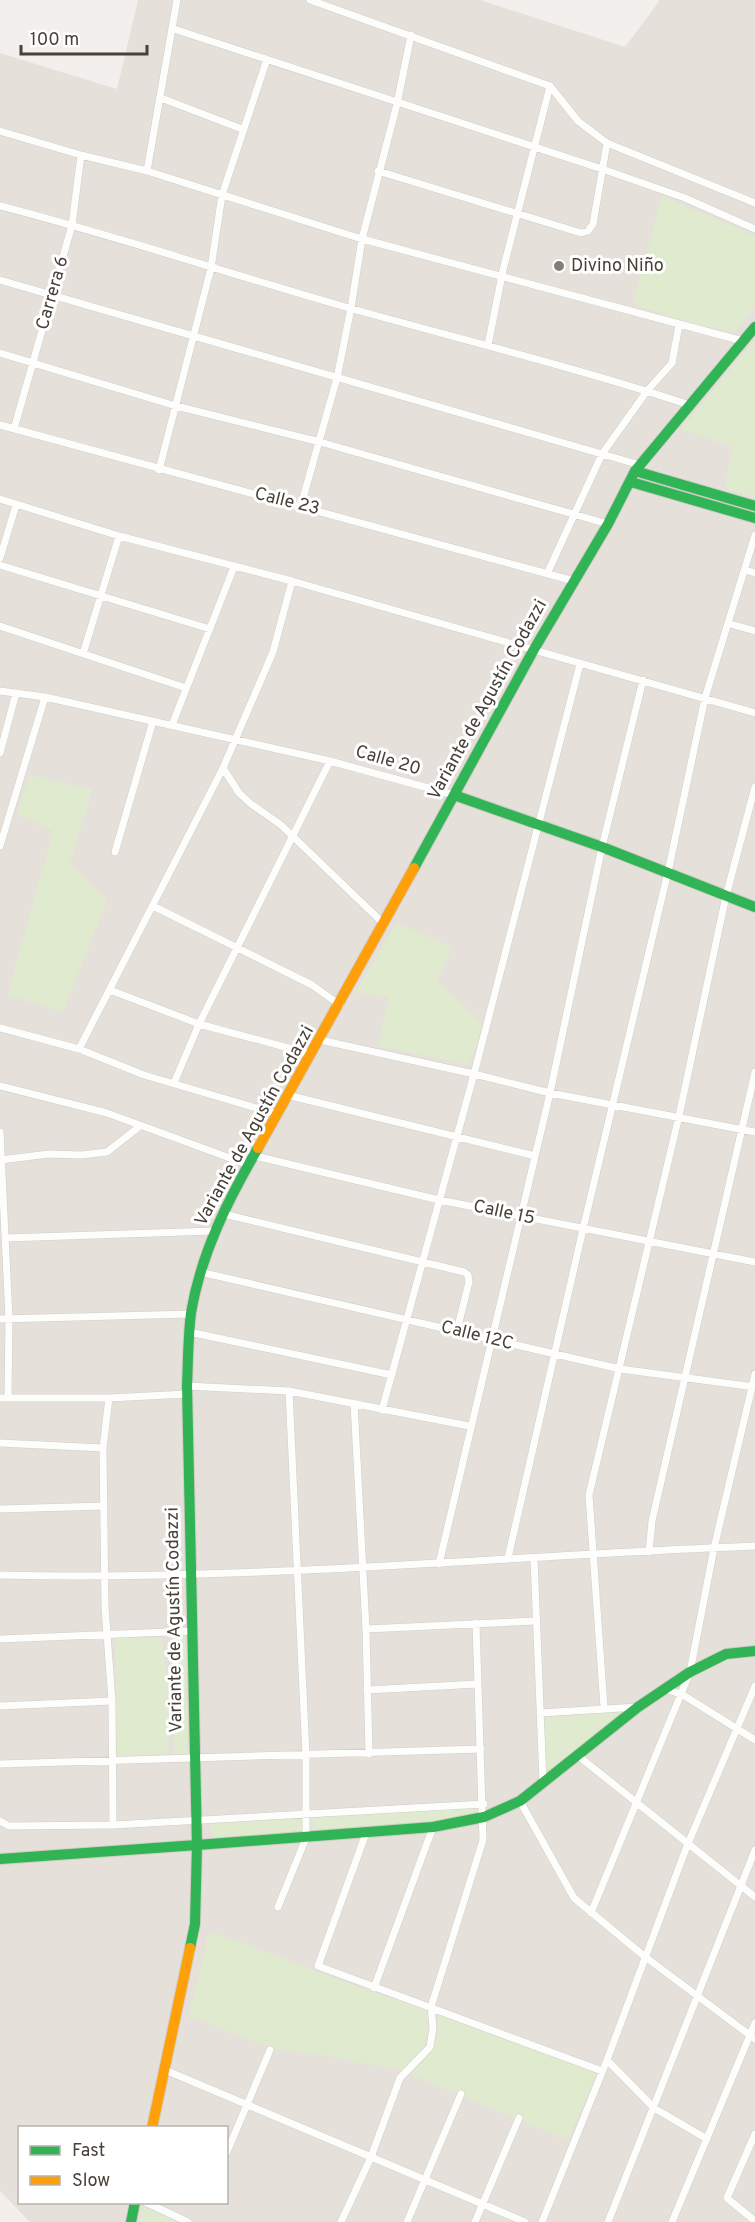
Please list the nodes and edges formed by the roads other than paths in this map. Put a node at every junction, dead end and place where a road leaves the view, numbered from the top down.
1 (177, 0) edge
2 (310, 0) edge
3 (174, 29) junction
4 (411, 35) junction
5 (267, 59) junction
6 (550, 86) junction
7 (161, 98) junction
8 (397, 104) junction
9 (242, 129) junction
10 (0, 131) edge
11 (607, 143) junction
12 (534, 148) junction
13 (81, 155) junction
14 (602, 169) junction
15 (147, 171) junction
16 (378, 171) junction
17 (222, 195) junction
18 (755, 203) edge
19 (0, 206) edge
20 (517, 212) junction
21 (72, 225) junction
22 (755, 229) edge
23 (362, 239) junction
24 (211, 268) junction
25 (502, 276) junction
26 (0, 280) edge
27 (52, 295) junction
28 (351, 309) junction
29 (679, 325) junction
30 (755, 327) edge
31 (194, 337) junction
32 (743, 342) junction
33 (488, 345) junction
34 (0, 353) edge
35 (33, 363) junction
36 (336, 378) junction
37 (647, 391) junction
38 (690, 405) junction
39 (176, 406) junction
40 (0, 425) edge
41 (14, 429) junction
42 (320, 442) junction
43 (602, 454) junction
44 (638, 468) junction
45 (159, 470) junction
46 (631, 482) junction
47 (0, 499) edge
48 (16, 505) junction
49 (301, 505) junction
50 (755, 506) edge
51 (576, 514) junction
52 (755, 518) edge
53 (608, 524) junction
54 (755, 535) edge
55 (119, 536) junction
56 (0, 558) edge
57 (0, 565) edge
58 (234, 567) junction
59 (745, 570) junction
60 (755, 573) edge
61 (547, 574) junction
62 (292, 581) junction
63 (574, 581) junction
64 (99, 596) junction
65 (730, 624) junction
66 (0, 626) edge
67 (210, 628) junction
68 (755, 631) edge
69 (533, 651) junction
70 (83, 654) junction
71 (580, 664) junction
72 (643, 680) junction
73 (186, 688) junction
74 (0, 691) edge
75 (16, 693) junction
76 (45, 697) junction
77 (705, 698) junction
78 (755, 712) edge
79 (153, 721) junction
80 (172, 725) junction
81 (235, 741) junction
82 (0, 753) edge
83 (330, 761) junction
84 (223, 768) junction
85 (755, 787) edge
86 (454, 795) junction
87 (539, 826) junction
88 (292, 836) junction
89 (0, 846) edge
90 (602, 847) junction
91 (115, 852) dead end
92 (668, 872) junction
93 (726, 896) junction
94 (153, 906) junction
95 (755, 907) edge
96 (384, 924) junction
97 (238, 949) junction
98 (110, 990) junction
99 (340, 1005) junction
100 (199, 1024) junction
101 (0, 1028) edge
102 (320, 1040) junction
103 (79, 1049) junction
104 (311, 1054) junction
105 (755, 1072) edge
106 (474, 1074) junction
107 (174, 1083) junction
108 (0, 1086) edge
109 (550, 1093) junction
110 (287, 1095) junction
111 (614, 1105) junction
112 (277, 1114) junction
113 (679, 1116) junction
114 (140, 1126) junction
115 (743, 1130) junction
116 (0, 1132) edge
117 (755, 1132) edge
118 (456, 1136) junction
119 (535, 1156) junction
120 (1, 1160) edge
121 (252, 1161) junction
122 (439, 1200) junction
123 (224, 1214) junction
124 (521, 1217) junction
125 (582, 1229) junction
126 (214, 1231) junction
127 (6, 1238) junction
128 (649, 1240) junction
129 (714, 1255) junction
130 (424, 1261) junction
131 (755, 1262) edge
132 (200, 1272) junction
133 (191, 1314) junction
134 (0, 1318) edge
135 (9, 1318) junction
136 (408, 1319) junction
137 (457, 1330) junction
138 (189, 1332) junction
139 (493, 1340) junction
140 (555, 1355) junction
141 (620, 1369) junction
142 (755, 1374) edge
143 (392, 1375) junction
144 (685, 1380) junction
145 (753, 1387) edge
146 (187, 1390) junction
147 (289, 1391) junction
148 (4, 1397) edge
149 (109, 1398) junction
150 (354, 1403) junction
151 (382, 1410) junction
152 (470, 1426) junction
153 (0, 1443) edge
154 (103, 1448) junction
155 (104, 1506) junction
156 (0, 1509) edge
157 (755, 1546) edge
158 (714, 1548) junction
159 (649, 1552) junction
160 (594, 1556) junction
161 (508, 1558) junction
162 (534, 1558) junction
163 (439, 1564) junction
164 (362, 1569) junction
165 (297, 1570) junction
166 (0, 1575) edge
167 (190, 1575) junction
168 (105, 1577) junction
169 (535, 1621) junction
170 (476, 1623) junction
171 (366, 1629) junction
172 (192, 1631) junction
173 (108, 1635) junction
174 (0, 1639) edge
175 (755, 1651) edge
176 (690, 1672) junction
177 (478, 1684) junction
178 (755, 1686) edge
179 (666, 1689) junction
180 (367, 1690) junction
181 (683, 1695) junction
182 (112, 1701) junction
183 (0, 1706) edge
184 (604, 1707) junction
185 (638, 1707) junction
186 (540, 1713) junction
187 (738, 1727) junction
188 (755, 1740) edge
189 (481, 1749) junction
190 (369, 1754) junction
191 (306, 1755) junction
192 (577, 1755) junction
193 (195, 1758) junction
194 (112, 1760) junction
195 (0, 1764) edge
196 (543, 1781) junction
197 (520, 1801) junction
198 (484, 1804) junction
199 (634, 1804) junction
200 (306, 1815) junction
201 (484, 1817) junction
202 (0, 1821) edge
203 (195, 1821) junction
204 (113, 1825) junction
205 (433, 1827) junction
206 (366, 1833) junction
207 (306, 1838) junction
208 (197, 1845) junction
209 (687, 1846) junction
210 (755, 1850) edge
211 (0, 1858) edge
212 (740, 1886) junction
213 (755, 1897) edge
214 (278, 1907) dead end
215 (591, 1913) junction
216 (644, 1956) junction
217 (374, 1988) junction
218 (698, 1997) junction
219 (431, 2007) junction
220 (755, 2024) edge
221 (753, 2037) edge
222 (270, 2050) dead end
223 (607, 2060) junction
224 (165, 2070) junction
225 (603, 2071) junction
226 (461, 2094) dead end
227 (246, 2105) junction
228 (654, 2108) junction
229 (519, 2118) dead end
230 (152, 2126) edge
231 (755, 2134) edge
232 (707, 2139) junction
233 (228, 2150) edge
234 (746, 2154) junction
235 (371, 2157) junction
236 (755, 2159) edge
237 (425, 2180) junction
238 (135, 2204) edge
239 (148, 2204) edge
240 (482, 2204) junction
241 (755, 2221) edge
242 (131, 2222) edge
243 (188, 2222) edge
244 (341, 2222) edge
245 (406, 2222) edge
246 (475, 2222) edge
247 (525, 2222) edge
248 (542, 2222) edge
249 (608, 2222) edge
250 (672, 2222) edge

1 - 3 street
2 - 4 street
3 - 5 street
3 - 7 street
4 - 6 street
4 - 8 street
5 - 8 street
5 - 9 street
6 - 11 street
6 - 12 street
7 - 9 street
7 - 15 street
8 - 12 street
8 - 16 street
9 - 17 street
10 - 13 street
11 - 14 street
11 - 18 street
12 - 14 street
12 - 20 street
13 - 15 street
13 - 21 street, Carrera 6
14 - 20 street
14 - 22 street
15 - 17 street
16 - 20 street
16 - 23 street
17 - 23 street
17 - 24 street
19 - 21 street
20 - 25 street
21 - 24 street
21 - 27 street, Carrera 6
23 - 25 street
23 - 28 street
24 - 28 street
24 - 31 street
25 - 29 street
25 - 33 street
26 - 27 street
27 - 31 street
27 - 35 street, Carrera 6
28 - 33 street
28 - 36 street
29 - 32 street
29 - 37 street
30 - 32 main road, Variante de Agustín Codazzi
31 - 36 street
31 - 39 street
32 - 38 main road, Variante de Agustín Codazzi
33 - 37 street
34 - 35 street
35 - 39 street
35 - 41 street, Carrera 6
36 - 42 street
36 - 43 street
37 - 38 street
37 - 43 street
38 - 44 main road, Variante de Agustín Codazzi
39 - 42 street
39 - 45 street
40 - 41 street, Calle 23
41 - 45 street, Calle 23
42 - 49 street
42 - 51 street
43 - 44 street
43 - 51 street
44 - 46 main road, Variante de Agustín Codazzi
44 - 50 main road
45 - 49 street, Calle 23
46 - 52 main road
46 - 53 main road, Variante de Agustín Codazzi
47 - 48 street
48 - 55 street
48 - 56 street
49 - 61 street, Calle 23
51 - 53 street
51 - 61 street
53 - 63 main road, Variante de Agustín Codazzi
54 - 59 street
55 - 58 street
55 - 64 street
57 - 64 street
58 - 62 street
58 - 67 street
59 - 60 street
59 - 65 street
61 - 63 street, Calle 23
62 - 69 street
62 - 81 street
63 - 69 main road, Variante de Agustín Codazzi
64 - 67 street
64 - 70 street
65 - 68 street
65 - 77 street
66 - 70 street
67 - 73 street
69 - 71 street
69 - 86 main road, Variante de Agustín Codazzi
70 - 73 street
71 - 72 street
71 - 87 street
72 - 77 street
72 - 90 street
73 - 80 street
74 - 75 street, Calle 20
75 - 76 street, Calle 20
75 - 82 street
76 - 79 street, Calle 20
76 - 89 street
77 - 78 street
77 - 92 street
79 - 80 street, Calle 20
79 - 91 street
80 - 81 street, Calle 20
81 - 83 street, Calle 20
81 - 84 street
83 - 86 street, Calle 20
83 - 88 street
84 - 88 street
84 - 94 street
85 - 93 street
86 - 87 main road, Calle 20
86 - 96 main road, Variante de Agustín Codazzi
87 - 90 main road, Calle 20
87 - 106 street
88 - 96 street
88 - 97 street
90 - 92 main road, Calle 20
90 - 109 street
92 - 93 main road, Calle 20
92 - 111 street
93 - 95 main road, Calle 20
93 - 113 street
94 - 97 street
94 - 98 street
96 - 99 main road, Variante de Agustín Codazzi
97 - 99 street
97 - 100 street
98 - 100 street
98 - 103 street
99 - 102 main road, Variante de Agustín Codazzi
100 - 104 street
100 - 107 street
101 - 103 street
102 - 104 main road, Variante de Agustín Codazzi
102 - 106 street
103 - 107 street
104 - 110 main road, Variante de Agustín Codazzi
105 - 115 street
106 - 109 street
106 - 118 street
107 - 112 street
108 - 114 street, Calle 15
109 - 111 street
109 - 119 street
110 - 112 main road, Variante de Agustín Codazzi
110 - 118 street
111 - 113 street
111 - 125 street
112 - 121 main road, Variante de Agustín Codazzi
113 - 115 street
113 - 128 street
114 - 120 street
114 - 121 street, Calle 15
115 - 117 street
115 - 129 street
116 - 120 street
118 - 119 street
118 - 122 street
119 - 124 street
120 - 127 street
121 - 122 street, Calle 15
121 - 123 main road, Variante de Agustín Codazzi
122 - 124 street, Calle 15
122 - 130 street
123 - 126 main road, Variante de Agustín Codazzi
123 - 130 street
124 - 125 street, Calle 15
124 - 139 street
125 - 128 street, Calle 15
125 - 140 street
126 - 127 street
126 - 132 main road, Variante de Agustín Codazzi
127 - 135 street
128 - 129 street, Calle 15
128 - 141 street
129 - 131 street, Calle 15
129 - 144 street
130 - 136 street
130 - 137 street
132 - 133 main road, Variante de Agustín Codazzi
132 - 136 street, Calle 12C
133 - 135 street
133 - 138 main road, Variante de Agustín Codazzi
134 - 135 street
135 - 148 street
136 - 137 street, Calle 12C
136 - 143 street
137 - 139 street, Calle 12C
138 - 143 street
138 - 146 main road, Variante de Agustín Codazzi
139 - 140 street, Calle 12C
139 - 152 street
140 - 141 street, Calle 12C
140 - 161 street
141 - 144 street, Calle 12C
141 - 160 street
142 - 145 street
143 - 151 street
144 - 145 street, Calle 12C
144 - 159 street
145 - 158 street
146 - 147 street
146 - 149 street
146 - 167 main road, Variante de Agustín Codazzi
147 - 150 street
147 - 165 street
148 - 149 street
149 - 154 street
150 - 151 street
150 - 164 street
151 - 152 street
152 - 163 street
153 - 154 street
154 - 155 street
155 - 156 street
155 - 168 street
157 - 158 street
158 - 159 street
158 - 176 street
159 - 160 street
160 - 162 street
160 - 184 street
161 - 162 street
161 - 163 street
162 - 169 street
163 - 164 street
164 - 165 street
164 - 171 street
165 - 167 street
165 - 191 street
166 - 168 street
167 - 168 street
167 - 172 main road, Variante de Agustín Codazzi
168 - 173 street
169 - 170 street
169 - 186 street
170 - 171 street
170 - 177 street
171 - 180 street
172 - 173 street
172 - 193 main road, Variante de Agustín Codazzi
173 - 174 street
173 - 182 street
175 - 176 main road
176 - 179 main road
176 - 181 street
177 - 180 street
177 - 189 street
178 - 187 street
179 - 181 street
179 - 185 main road
180 - 190 street
181 - 187 street
181 - 199 street
182 - 183 street
182 - 194 street
184 - 185 street
184 - 186 street
185 - 192 main road
186 - 196 street
187 - 188 street
187 - 209 street
189 - 190 street
189 - 198 street
190 - 191 street
191 - 193 street
191 - 200 street
192 - 196 main road
192 - 199 street
193 - 194 street
193 - 203 main road, Variante de Agustín Codazzi
194 - 195 street
194 - 204 street
196 - 197 main road
197 - 201 main road
197 - 215 street
198 - 200 street
198 - 201 street
199 - 209 street
199 - 215 street
200 - 203 street
200 - 207 street
201 - 205 main road
201 - 219 street
202 - 204 street
203 - 204 street
203 - 208 main road, Variante de Agustín Codazzi
205 - 206 main road
205 - 217 street
206 - 207 main road
206 - 217 street
207 - 208 main road
207 - 214 street
208 - 211 main road
208 - 224 main road, Variante de Agustín Codazzi
209 - 212 street
209 - 216 street
210 - 212 street
212 - 213 street
212 - 218 street
215 - 216 street
216 - 218 street
216 - 223 street
217 - 219 street
218 - 221 street
218 - 228 street
219 - 225 street
219 - 235 street
220 - 221 street
221 - 232 street
222 - 227 street
223 - 225 street
223 - 228 street
224 - 227 street
224 - 230 main road, Variante de Agustín Codazzi
225 - 248 street
226 - 237 street
227 - 233 street
227 - 235 street
228 - 232 street
228 - 249 street
229 - 240 street
231 - 234 street
232 - 250 street
234 - 236 street
234 - 241 street
235 - 237 street
235 - 244 street
237 - 240 street
237 - 245 street
238 - 242 main road
239 - 243 street
240 - 246 street
240 - 247 street

